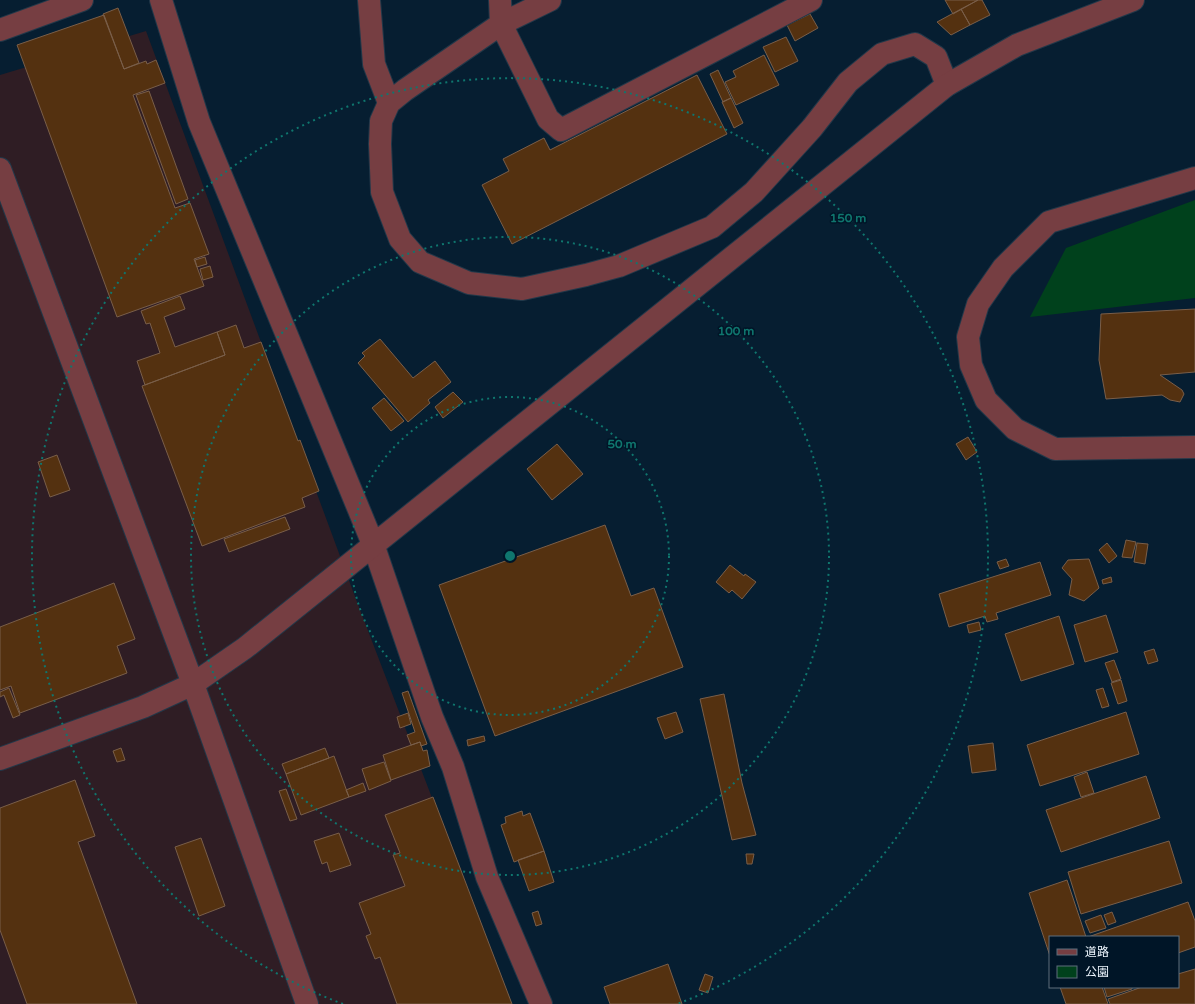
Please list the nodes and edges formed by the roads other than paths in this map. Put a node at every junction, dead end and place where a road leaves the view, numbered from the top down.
1 (82, 0) edge
2 (161, 0) edge
3 (369, 0) edge
4 (500, 0) edge
5 (550, 0) edge
6 (811, 0) edge
7 (1133, 0) edge
8 (501, 24) junction
9 (0, 30) edge
10 (947, 85) junction
11 (389, 103) junction
12 (0, 169) edge
13 (1195, 178) edge
14 (1195, 447) edge
15 (373, 544) junction
16 (193, 684) junction
17 (0, 759) edge
18 (307, 1004) edge
19 (540, 1004) edge

1 - 9 street
2 - 15 street
3 - 11 street
4 - 8 street
5 - 8 street
6 - 8 street
7 - 10 street
8 - 11 street
10 - 11 street
10 - 15 street
12 - 16 street
13 - 14 street
15 - 16 street
15 - 19 street
16 - 17 street
16 - 18 street

